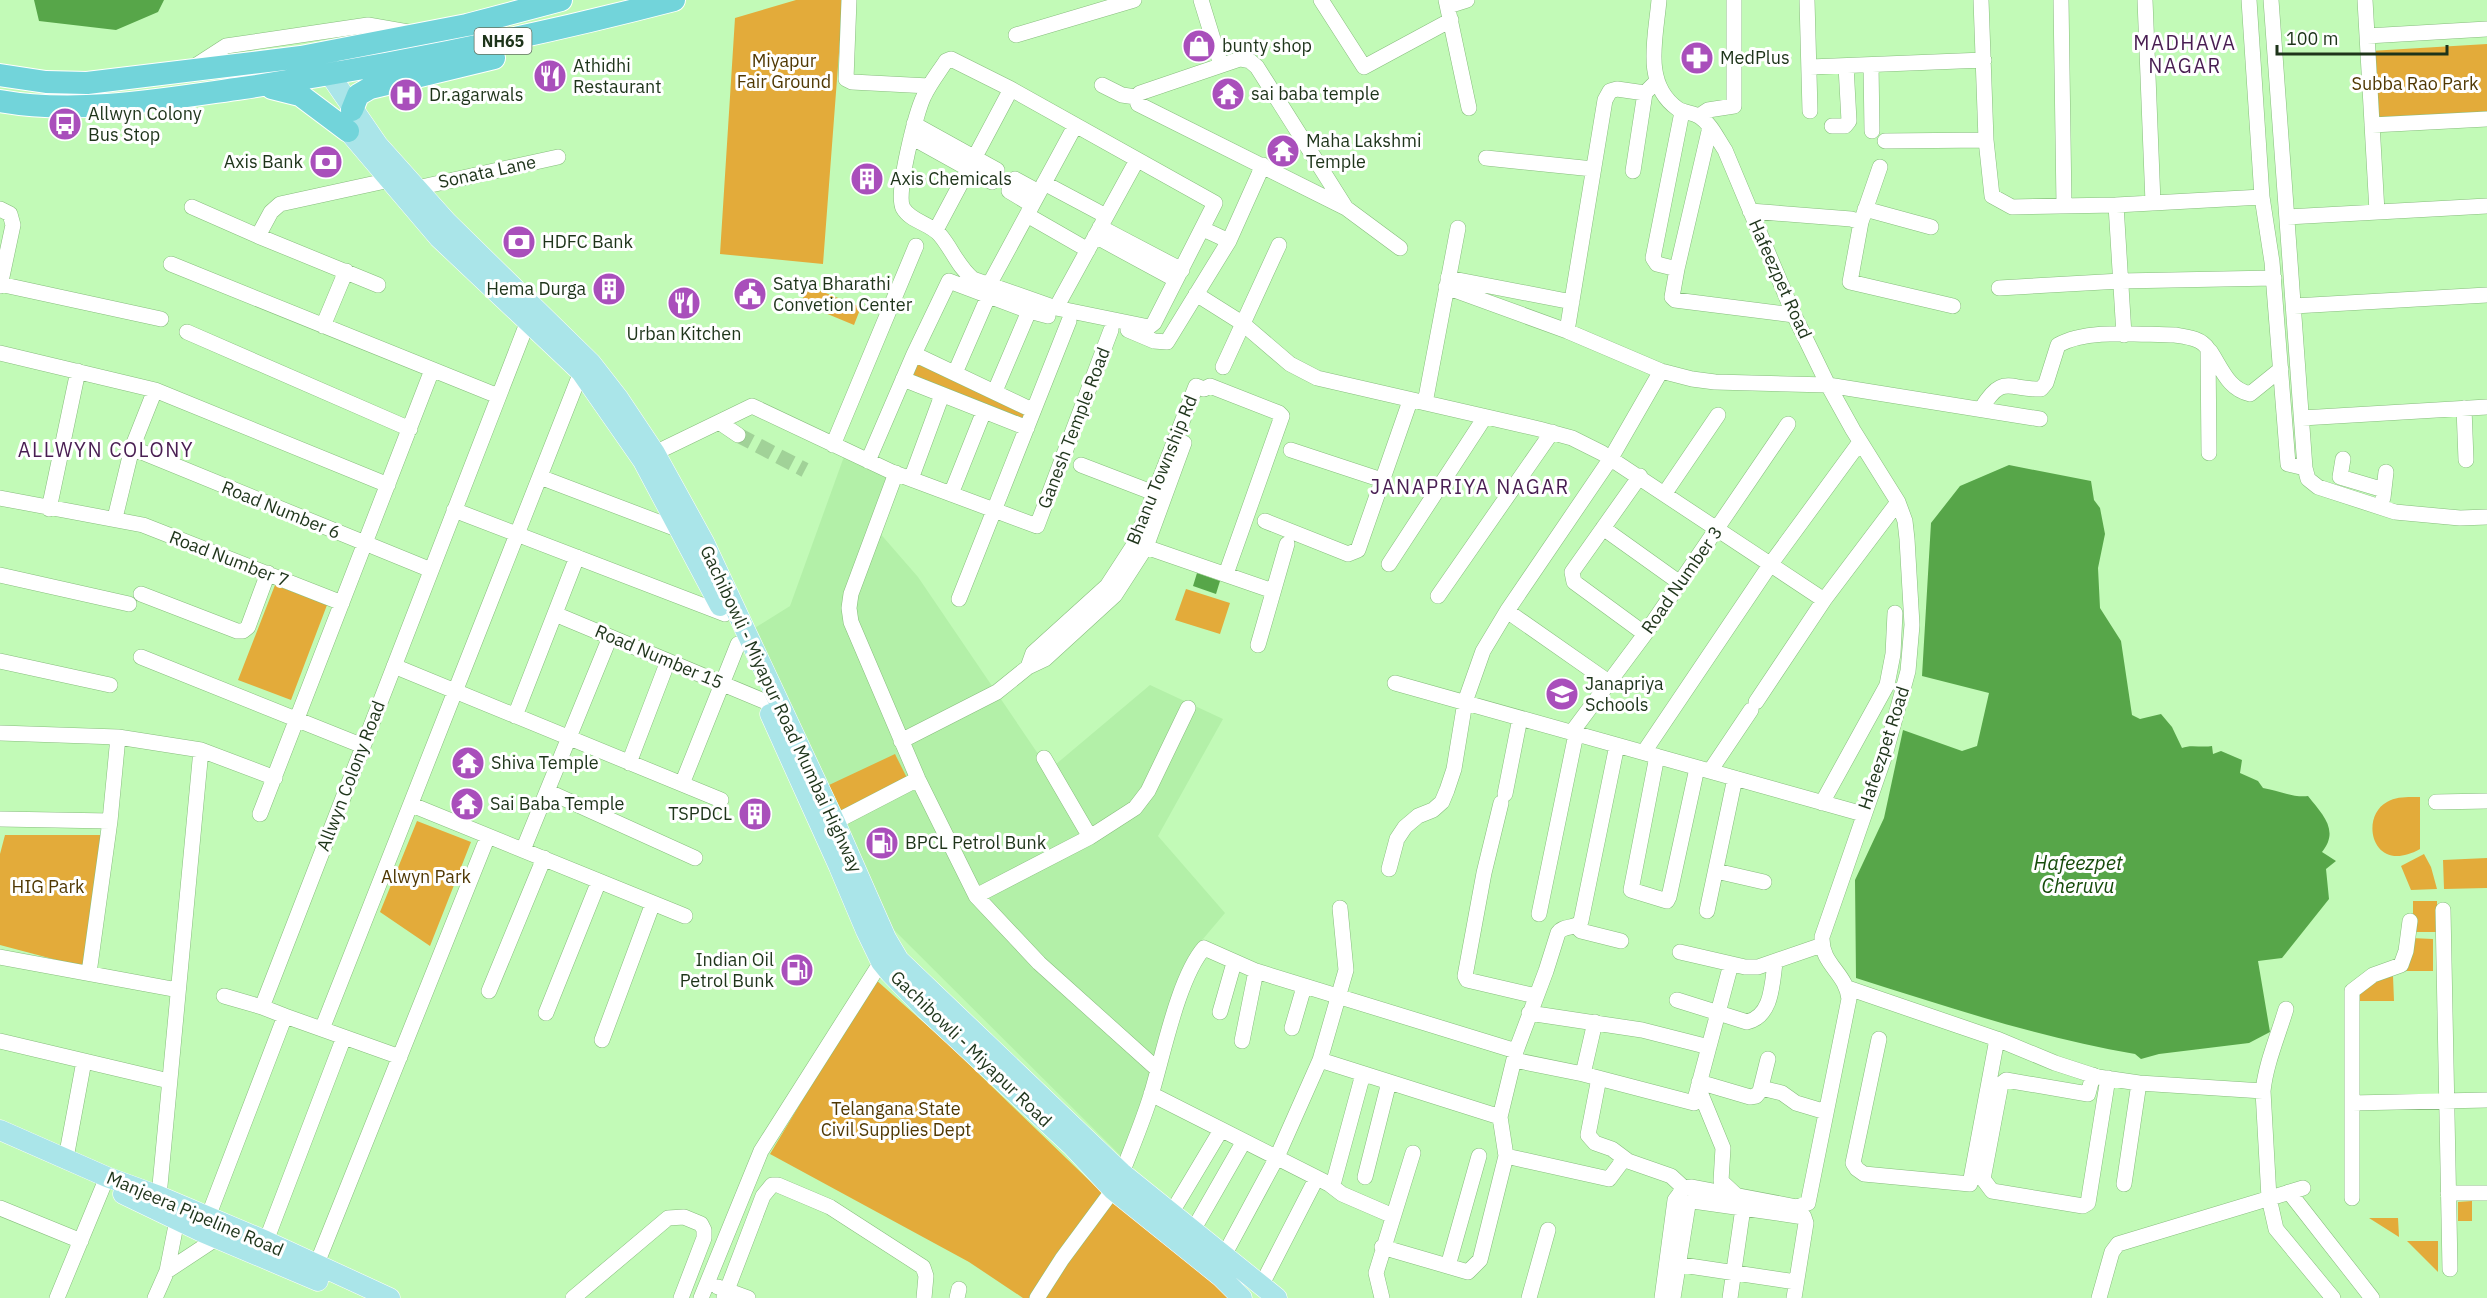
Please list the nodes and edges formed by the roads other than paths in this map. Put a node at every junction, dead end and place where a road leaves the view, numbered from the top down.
1 (561, 0) edge
2 (674, 0) edge
3 (849, 0) edge
4 (1134, 0) edge
5 (1201, 0) edge
6 (1321, 0) edge
7 (1467, 0) edge
8 (1659, 0) edge
9 (1734, 0) edge
10 (1807, 0) edge
11 (1981, 0) edge
12 (2061, 0) edge
13 (2145, 0) edge
14 (2249, 0) edge
15 (2271, 0) edge
16 (2365, 0) edge
17 (1448, 9) edge
18 (2487, 29) edge
19 (550, 32) junction
20 (417, 34) junction
21 (1016, 35) dead end
22 (2367, 36) junction
23 (324, 53) junction
24 (1984, 60) junction
25 (1221, 65) junction
26 (1871, 65) junction
27 (1846, 66) junction
28 (1810, 67) junction
29 (304, 68) junction
30 (187, 72) junction
31 (0, 75) edge
32 (330, 75) junction
33 (1102, 85) dead end
34 (253, 86) junction
35 (929, 86) junction
36 (1650, 88) junction
37 (1011, 89) junction
38 (1136, 97) junction
39 (0, 101) edge
40 (1469, 108) dead end
41 (1810, 111) dead end
42 (1682, 112) junction
43 (1699, 116) junction
44 (2487, 119) edge
45 (350, 120) junction
46 (2372, 125) junction
47 (1075, 126) junction
48 (1832, 126) dead end
49 (1710, 128) junction
50 (913, 131) junction
51 (1872, 131) dead end
52 (1986, 140) junction
53 (1885, 141) dead end
54 (558, 157) dead end
55 (1486, 158) dead end
56 (1137, 160) junction
57 (972, 164) junction
58 (1263, 165) junction
59 (1880, 168) dead end
60 (1593, 169) junction
61 (1633, 171) dead end
62 (994, 176) dead end
63 (390, 180) junction
64 (1012, 185) dead end
65 (417, 188) junction
66 (2262, 197) junction
67 (1035, 199) junction
68 (2153, 203) junction
69 (2064, 204) junction
70 (2116, 205) junction
71 (2487, 206) edge
72 (192, 207) dead end
73 (1346, 208) junction
74 (0, 209) edge
75 (1750, 211) junction
76 (2377, 212) junction
77 (1863, 216) junction
78 (2287, 217) junction
79 (1931, 227) dead end
80 (1458, 228) dead end
81 (1203, 229) junction
82 (936, 230) junction
83 (1098, 232) junction
84 (258, 236) junction
85 (1229, 241) junction
86 (1279, 244) dead end
87 (916, 246) dead end
88 (1400, 248) dead end
89 (171, 264) dead end
90 (1677, 269) junction
91 (346, 271) junction
92 (1179, 275) junction
93 (2274, 278) junction
94 (2121, 281) junction
95 (1447, 283) junction
96 (0, 284) edge
97 (378, 285) dead end
98 (1999, 288) dead end
99 (988, 291) junction
100 (1196, 294) junction
101 (2487, 295) edge
102 (1572, 302) junction
103 (1953, 306) dead end
104 (1056, 308) junction
105 (2294, 309) junction
106 (1029, 311) junction
107 (2277, 313) junction
108 (1794, 315) junction
109 (161, 319) dead end
110 (528, 321) junction
111 (1069, 321) junction
112 (1243, 324) junction
113 (323, 326) junction
114 (1111, 330) junction
115 (187, 332) dead end
116 (1567, 332) junction
117 (2124, 335) junction
118 (2208, 349) junction
119 (0, 353) edge
120 (914, 354) junction
121 (1223, 367) dead end
122 (2281, 369) junction
123 (432, 370) junction
124 (78, 371) junction
125 (1661, 371) junction
126 (581, 372) junction
127 (955, 373) junction
128 (903, 379) junction
129 (1828, 385) junction
130 (1204, 389) junction
131 (155, 390) junction
132 (995, 391) junction
133 (942, 395) junction
134 (498, 396) junction
135 (1418, 402) junction
136 (2487, 407) edge
137 (2464, 408) junction
138 (1981, 409) junction
139 (1032, 410) junction
140 (984, 411) junction
141 (1718, 415) dead end
142 (1485, 417) junction
143 (2302, 418) junction
144 (2040, 419) dead end
145 (720, 422) junction
146 (1788, 424) dead end
147 (1027, 428) junction
148 (410, 429) junction
149 (1552, 432) junction
150 (738, 435) tunnel mouth
151 (1860, 442) junction
152 (833, 445) junction
153 (132, 448) junction
154 (1291, 450) dead end
155 (655, 453) junction
156 (2209, 453) dead end
157 (1611, 458) junction
158 (2343, 459) dead end
159 (2466, 460) dead end
160 (868, 461) junction
161 (1081, 465) dead end
162 (2305, 468) junction
163 (2386, 472) dead end
164 (896, 473) junction
165 (1640, 476) junction
166 (540, 477) junction
167 (911, 479) junction
168 (1382, 480) junction
169 (388, 485) junction
170 (2384, 490) junction
171 (1154, 493) junction
172 (1665, 493) junction
173 (951, 494) junction
174 (0, 498) edge
175 (1898, 502) junction
176 (2381, 507) junction
177 (49, 509) junction
178 (454, 510) junction
179 (994, 510) junction
180 (2487, 517) edge
181 (115, 518) junction
182 (1264, 522) dead end
183 (1603, 528) junction
184 (1718, 530) junction
185 (682, 531) junction
186 (517, 534) junction
187 (365, 544) junction
188 (1287, 544) dead end
189 (1141, 545) junction
190 (577, 557) junction
191 (1389, 564) dead end
192 (1770, 564) junction
193 (431, 570) junction
194 (268, 573) junction
195 (1226, 574) junction
196 (0, 575) edge
197 (1680, 583) junction
198 (1274, 591) junction
199 (1438, 596) dead end
200 (959, 598) dead end
201 (1824, 600) junction
202 (342, 603) junction
203 (1507, 611) junction
204 (1895, 613) dead end
205 (555, 614) junction
206 (724, 614) junction
207 (1645, 634) junction
208 (610, 637) junction
209 (738, 644) junction
210 (1258, 645) dead end
211 (141, 657) dead end
212 (0, 661) edge
213 (668, 661) junction
214 (394, 666) junction
215 (1610, 682) junction
216 (1395, 683) dead end
217 (723, 684) junction
218 (110, 685) dead end
219 (456, 692) junction
220 (764, 701) junction
221 (1465, 702) junction
222 (1188, 708) dead end
223 (515, 716) junction
224 (1520, 718) junction
225 (298, 719) junction
226 (0, 733) edge
227 (1574, 733) junction
228 (118, 737) junction
229 (569, 738) junction
230 (901, 741) junction
231 (1617, 745) junction
232 (363, 746) junction
233 (201, 750) junction
234 (1651, 754) junction
235 (1044, 758) dead end
236 (629, 763) junction
237 (1704, 769) junction
238 (275, 777) junction
239 (1735, 778) junction
240 (918, 779) junction
241 (682, 784) junction
242 (547, 791) junction
243 (722, 800) dead end
244 (2487, 801) edge
245 (1822, 802) junction
246 (2436, 802) dead end
247 (412, 805) junction
248 (260, 814) dead end
249 (1863, 814) junction
250 (0, 819) edge
251 (110, 820) junction
252 (835, 822) junction
253 (488, 836) junction
254 (1090, 837) junction
255 (523, 850) junction
256 (544, 858) junction
257 (695, 858) dead end
258 (1389, 869) dead end
259 (1716, 871) junction
260 (598, 881) junction
261 (1764, 882) dead end
262 (976, 896) junction
263 (653, 903) junction
264 (1340, 908) dead end
265 (2443, 910) dead end
266 (1707, 911) dead end
267 (1539, 914) dead end
268 (685, 916) dead end
269 (1576, 926) junction
270 (2392, 934) dead end
271 (1621, 941) dead end
272 (1822, 945) junction
273 (1680, 952) dead end
274 (0, 957) edge
275 (881, 962) junction
276 (1234, 963) junction
277 (1774, 963) junction
278 (1731, 964) junction
279 (1256, 971) junction
280 (89, 974) junction
281 (1304, 987) junction
282 (1848, 987) junction
283 (178, 990) junction
284 (489, 991) dead end
285 (224, 996) dead end
286 (1536, 996) junction
287 (1339, 998) junction
288 (1677, 1000) dead end
289 (262, 1007) junction
290 (2286, 1009) dead end
291 (1220, 1012) dead end
292 (546, 1013) dead end
293 (1529, 1013) junction
294 (1717, 1014) junction
295 (285, 1016) junction
296 (1594, 1022) junction
297 (1292, 1028) dead end
298 (322, 1029) junction
299 (344, 1037) junction
300 (1879, 1039) dead end
301 (1997, 1039) junction
302 (602, 1040) dead end
303 (0, 1041) edge
304 (1242, 1041) dead end
305 (1709, 1047) junction
306 (1515, 1055) junction
307 (400, 1057) junction
308 (1767, 1059) dead end
309 (1320, 1060) junction
310 (84, 1061) junction
311 (1157, 1069) junction
312 (1363, 1074) junction
313 (1583, 1074) junction
314 (2092, 1075) junction
315 (1599, 1078) junction
316 (2108, 1078) junction
317 (169, 1081) junction
318 (1389, 1082) junction
319 (2139, 1083) junction
320 (1699, 1084) junction
321 (1761, 1088) junction
322 (2263, 1091) junction
323 (1151, 1094) junction
324 (2487, 1100) edge
325 (2446, 1101) junction
326 (2352, 1103) junction
327 (1826, 1112) junction
328 (1500, 1117) junction
329 (1058, 1123) junction
330 (0, 1130) edge
331 (1221, 1130) junction
332 (0, 1139) edge
333 (1244, 1141) junction
334 (1413, 1153) dead end
335 (1479, 1156) dead end
336 (1506, 1156) junction
337 (1276, 1157) junction
338 (66, 1158) junction
339 (1624, 1159) junction
340 (1365, 1177) dead end
341 (105, 1181) junction
342 (1117, 1181) junction
343 (1323, 1182) junction
344 (2124, 1184) dead end
345 (1684, 1188) junction
346 (2448, 1193) junction
347 (2487, 1193) edge
348 (1735, 1194) junction
349 (159, 1196) junction
350 (2269, 1198) junction
351 (2352, 1198) dead end
352 (1681, 1205) junction
353 (1743, 1208) junction
354 (1172, 1212) junction
355 (2, 1214) edge
356 (1393, 1216) junction
357 (208, 1217) junction
358 (177, 1220) junction
359 (1548, 1230) dead end
360 (217, 1238) junction
361 (1188, 1239) junction
362 (81, 1241) junction
363 (266, 1241) junction
364 (1382, 1247) junction
365 (1222, 1254) junction
366 (1672, 1264) junction
367 (316, 1266) junction
368 (1448, 1266) junction
369 (2450, 1269) dead end
370 (167, 1271) junction
371 (1734, 1274) junction
372 (690, 1275) junction
373 (707, 1282) junction
374 (1796, 1282) junction
375 (1269, 1292) edge
376 (725, 1294) edge
377 (382, 1296) edge
378 (57, 1298) edge
379 (155, 1298) edge
380 (357, 1298) edge
381 (573, 1298) edge
382 (681, 1298) edge
383 (701, 1298) edge
384 (748, 1298) edge
385 (924, 1298) edge
386 (1037, 1298) edge
387 (1242, 1298) edge
388 (1382, 1298) edge
389 (1529, 1298) edge
390 (1662, 1298) edge
391 (1673, 1298) edge
392 (1730, 1298) edge
393 (1794, 1298) edge
394 (2099, 1298) edge
395 (2333, 1298) edge
396 (2372, 1298) edge

1 - 20 highway, NH65
2 - 19 highway, NH65
3 - 35 street
4 - 21 street
5 - 25 street
6 - 17 street
7 - 17 street
8 - 36 street
9 - 43 street
10 - 28 street
11 - 24 street
12 - 69 street
13 - 68 street
14 - 66 street
15 - 78 street
16 - 22 street
17 - 40 street
18 - 22 street
19 - 32 highway, NH65
19 - 45 highway
20 - 23 highway, NH65
20 - 30 street
22 - 46 street
23 - 29 highway, NH65
23 - 32 main road, Gachibowli - Miyapur Road Mumbai Highway
24 - 26 street
24 - 52 street
25 - 38 street
25 - 73 street
26 - 27 street
26 - 51 street
27 - 28 street
27 - 48 street
28 - 41 street
29 - 30 highway, NH65
29 - 32 highway, NH65
29 - 34 highway, NH65
30 - 31 highway, NH65
32 - 45 main road, Gachibowli - Miyapur Road Mumbai Highway
33 - 38 street
34 - 39 highway, NH65
34 - 45 highway
35 - 37 street
35 - 50 street
36 - 42 street
36 - 60 street
36 - 61 street
37 - 47 street
37 - 57 street
38 - 58 street
42 - 43 street
42 - 90 street
43 - 49 street, Hafeezpet Road
44 - 46 street
45 - 63 main road, Gachibowli - Miyapur Road
45 - 65 main road, Gachibowli - Miyapur Road Mumbai Highway
46 - 76 street
47 - 56 street
47 - 67 street
49 - 75 street, Hafeezpet Road
49 - 90 street
50 - 57 street
50 - 82 street
52 - 53 street
52 - 69 street
54 - 65 street, Sonata Lane
55 - 60 street
56 - 81 street
56 - 83 street
57 - 62 street
57 - 82 street
58 - 73 street
58 - 85 street
59 - 77 street
60 - 102 street
63 - 84 street
63 - 110 main road, Gachibowli - Miyapur Road
64 - 67 street
65 - 155 main road, Gachibowli - Miyapur Road Mumbai Highway
66 - 68 street
66 - 93 street
67 - 83 street
67 - 83 street
67 - 99 street
68 - 70 street
69 - 70 street
70 - 94 street
71 - 76 street
72 - 84 street
73 - 88 street
74 - 96 street
75 - 77 street
75 - 108 street, Hafeezpet Road
76 - 78 street
77 - 79 street
77 - 103 street
78 - 105 street
80 - 95 street
81 - 85 street
81 - 92 street
82 - 99 street
83 - 92 street
83 - 104 street
84 - 91 street
85 - 100 street
86 - 112 street
87 - 152 street
89 - 113 street
90 - 108 street
91 - 97 street
91 - 113 street
92 - 104 street
93 - 94 street
93 - 107 street
94 - 98 street
94 - 117 street
95 - 102 street
95 - 116 street
95 - 135 street
96 - 109 street
99 - 104 street
99 - 106 street
99 - 120 street
99 - 127 street
100 - 112 street
100 - 114 street
101 - 105 street
102 - 116 street
105 - 107 street
105 - 143 street
106 - 111 street
106 - 132 street
107 - 122 street
108 - 129 street, Hafeezpet Road
110 - 126 main road, Gachibowli - Miyapur Road
110 - 134 street, Allwyn Colony Road
111 - 114 street
111 - 139 street
112 - 121 street
112 - 135 street
113 - 123 street
114 - 179 street, Ganesh Temple Road
115 - 148 street
116 - 125 street
117 - 118 street
117 - 138 street
118 - 122 street
118 - 156 street
119 - 124 street
120 - 127 street
120 - 128 street
122 - 162 street
123 - 134 street
123 - 148 street
124 - 131 street
124 - 177 street
125 - 129 street
125 - 157 street
126 - 166 street
126 - 185 main road, Gachibowli - Miyapur Road
127 - 132 street
128 - 133 street
128 - 160 street
129 - 138 street
129 - 151 street, Hafeezpet Road
130 - 171 street, Bhanu Township Rd
130 - 189 street, Bhanu Township Rd
130 - 195 street, Bhanu Township Rd
131 - 153 street
131 - 169 street
132 - 139 street
133 - 140 street
133 - 167 street
134 - 178 street, Allwyn Colony Road
135 - 142 street
135 - 168 street
136 - 137 street
137 - 143 street
137 - 159 street
138 - 144 street
139 - 147 street
140 - 147 street
140 - 173 street
141 - 172 street
142 - 149 street
142 - 191 street
143 - 162 street
145 - 150 street
145 - 152 street
145 - 155 street
146 - 184 street, Road Number 3
147 - 179 street
148 - 169 street
149 - 157 street
149 - 199 street
151 - 175 street, Hafeezpet Road
151 - 192 street
152 - 160 street
153 - 181 street
153 - 187 street, Road Number 6
154 - 168 street
155 - 252 main road, Gachibowli - Miyapur Road Mumbai Highway
157 - 165 street
157 - 203 street
158 - 170 street
160 - 164 street
161 - 171 street
162 - 176 street
163 - 170 street
164 - 167 street
164 - 230 street
165 - 172 street
165 - 183 street
166 - 185 street
166 - 186 street
167 - 173 street
168 - 182 street
169 - 187 street
170 - 176 street
171 - 189 street, Bhanu Township Rd
172 - 184 street
173 - 179 street
174 - 177 street, Road Number 7
175 - 201 street
175 - 249 street, Hafeezpet Road
176 - 180 street
177 - 181 street, Road Number 7
178 - 186 street
178 - 193 street, Allwyn Colony Road
179 - 200 street
181 - 194 street, Road Number 7
183 - 197 street
183 - 207 street
184 - 192 street
184 - 197 street, Road Number 3
185 - 206 main road, Gachibowli - Miyapur Road
186 - 190 street
186 - 219 street
187 - 193 street, Road Number 6
187 - 202 street
188 - 198 street
189 - 195 street, Bhanu Township Rd
189 - 230 street, Bhanu Township Rd
190 - 205 street
190 - 206 street
192 - 201 street
192 - 234 street
193 - 214 street, Allwyn Colony Road
194 - 196 street
194 - 202 street, Road Number 7
195 - 198 street, Bhanu Township Rd
197 - 207 street, Road Number 3
198 - 210 street
201 - 237 street
202 - 225 street
203 - 215 street
203 - 221 street
204 - 245 street
205 - 208 street, Road Number 15
205 - 223 street
206 - 209 main road, Gachibowli - Miyapur Road
207 - 215 street, Road Number 3
208 - 213 street, Road Number 15
208 - 229 street
209 - 217 street
209 - 220 main road, Gachibowli - Miyapur Road
211 - 225 street
212 - 218 street
213 - 217 street, Road Number 15
213 - 236 street
214 - 219 street
214 - 232 street, Allwyn Colony Road
215 - 227 street, Road Number 3
216 - 221 street
217 - 220 street, Road Number 15
217 - 241 street
219 - 223 street
219 - 247 street
220 - 275 main road, Gachibowli - Miyapur Road
221 - 224 street
221 - 258 street
222 - 254 street
223 - 229 street
224 - 227 street
224 - 286 street
225 - 232 street
225 - 238 street
226 - 228 street
227 - 231 street
227 - 267 street
228 - 233 street
228 - 251 street
229 - 236 street
229 - 242 street
230 - 240 street
231 - 234 street
231 - 269 street
232 - 289 street, Allwyn Colony Road
233 - 238 street
233 - 283 street
234 - 237 street
234 - 237 street
235 - 254 street
236 - 241 street
237 - 239 street
238 - 248 street
239 - 245 street
239 - 259 street
240 - 252 street
240 - 262 street
241 - 243 street
242 - 255 street
242 - 257 street
244 - 246 street
245 - 249 street
247 - 253 street
247 - 298 street
249 - 272 street, Hafeezpet Road
250 - 251 street
251 - 280 street
252 - 329 main road, Gachibowli - Miyapur Road Mumbai Highway
253 - 255 street
253 - 307 street
254 - 262 street
255 - 256 street
256 - 260 street
256 - 284 street
259 - 261 street
259 - 266 street
260 - 263 street
260 - 292 street
262 - 311 street
263 - 268 street
263 - 302 street
264 - 287 street
265 - 325 street
269 - 271 street
269 - 286 street
270 - 326 street
272 - 277 street
272 - 282 street
273 - 278 street
274 - 280 street
275 - 329 main road, Gachibowli - Miyapur Road
275 - 373 street
276 - 279 street
276 - 291 street
276 - 311 street
277 - 278 street
277 - 294 street
278 - 294 street
279 - 281 street
279 - 304 street
280 - 283 street
281 - 287 street
281 - 297 street
282 - 301 street
282 - 327 street
283 - 317 street
285 - 289 street
286 - 293 street
287 - 306 street
287 - 309 street
288 - 294 street
289 - 295 street
290 - 322 street
293 - 296 street
293 - 306 street
294 - 305 street
295 - 298 street
295 - 357 street
296 - 305 street
296 - 313 street
298 - 299 street
299 - 307 street
299 - 363 street
300 - 301 street
301 - 314 street
303 - 310 street
305 - 320 street
306 - 313 street
306 - 328 street
307 - 367 street
308 - 321 street
309 - 312 street
309 - 337 street
310 - 317 street
310 - 338 street
311 - 323 street
312 - 318 street
312 - 343 street
313 - 315 street
314 - 316 street
314 - 316 street
315 - 320 street
315 - 339 street
316 - 319 street
317 - 349 street
318 - 328 street
318 - 340 street
319 - 322 street
319 - 344 street
320 - 321 street
320 - 348 street
321 - 327 street
322 - 350 street
323 - 331 street
323 - 342 street
324 - 325 street
325 - 326 street
325 - 346 street
326 - 351 street
327 - 348 street
328 - 336 street
329 - 342 main road, Gachibowli - Miyapur Road
330 - 338 main road, Manjeera Pipeline Road
331 - 333 street
331 - 354 street
332 - 341 main road, Manjeera Pipeline Road
333 - 337 street
333 - 361 street
334 - 356 street
335 - 368 street
336 - 339 street
336 - 368 street
337 - 343 street
337 - 365 street
338 - 341 main road, Manjeera Pipeline Road
339 - 345 street
341 - 349 main road, Manjeera Pipeline Road
341 - 358 main road, Manjeera Pipeline Road
341 - 362 street
342 - 354 main road
342 - 361 main road, Gachibowli - Miyapur Road
342 - 386 street
343 - 356 street
343 - 375 street
345 - 348 street
345 - 352 street
346 - 347 street
346 - 369 street
349 - 357 main road, Manjeera Pipeline Road
350 - 394 street
350 - 395 street
350 - 396 street
352 - 353 street
352 - 366 street
353 - 371 street
353 - 374 street
354 - 361 main road
355 - 362 street
356 - 364 street
357 - 363 main road, Manjeera Pipeline Road
358 - 360 main road, Manjeera Pipeline Road
358 - 370 street
359 - 389 street
360 - 370 street
360 - 380 main road, Manjeera Pipeline Road
361 - 365 main road
361 - 387 main road, Gachibowli - Miyapur Road
362 - 378 street
363 - 367 main road, Manjeera Pipeline Road
364 - 368 street
364 - 388 street
365 - 375 main road
366 - 371 street
366 - 390 street
366 - 391 street
367 - 377 main road, Manjeera Pipeline Road
370 - 379 street
371 - 374 street
371 - 392 street
372 - 373 street
372 - 381 street
372 - 382 street
373 - 376 street
373 - 383 street
374 - 393 street
376 - 384 street
376 - 385 street

